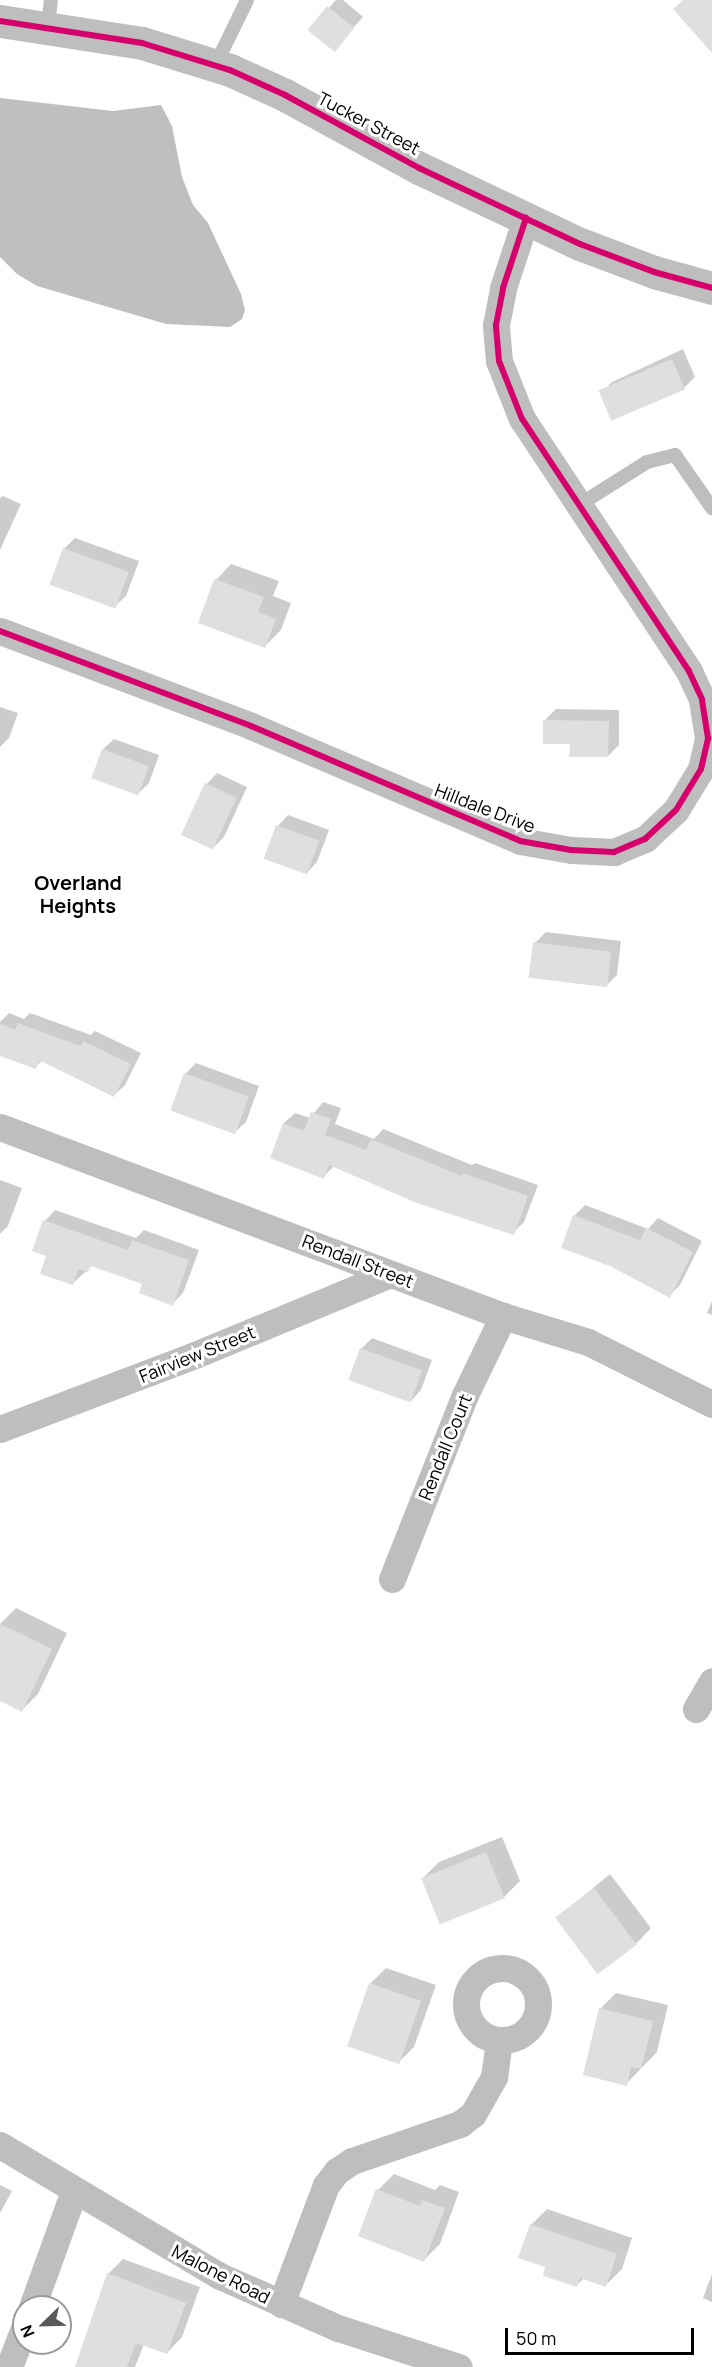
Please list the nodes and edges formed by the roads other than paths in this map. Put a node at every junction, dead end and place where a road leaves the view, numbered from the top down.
1 (247, 0) edge
2 (50, 13) edge
3 (0, 21) edge
4 (214, 66) junction
5 (526, 218) junction
6 (712, 288) edge
7 (579, 505) junction
8 (712, 508) edge
9 (0, 632) edge
10 (0, 1128) edge
11 (391, 1274) junction
12 (503, 1316) junction
13 (712, 1404) edge
14 (0, 1429) edge
15 (392, 1579) dead end
16 (712, 1681) edge
17 (696, 1709) dead end
18 (499, 2040) dead end
19 (0, 2145) edge
20 (74, 2191) junction
21 (36, 2295) edge
22 (280, 2304) junction
23 (459, 2367) edge

1 - 4 lane
2 - 3 street, Tucker Street
2 - 4 street, Tucker Street
4 - 5 street, Tucker Street
5 - 6 street, Tucker Street
5 - 7 street, Hilldale Drive
7 - 8 lane
7 - 9 street, Hilldale Drive
10 - 11 street, Rendall Street
11 - 12 street, Rendall Street
11 - 14 street, Fairview Street
12 - 13 street, Rendall Street
12 - 15 street, Rendall Court
16 - 17 street
18 - 22 street
19 - 20 street, Malone Road
20 - 21 street
20 - 22 street, Malone Road
22 - 23 street, Malone Road

